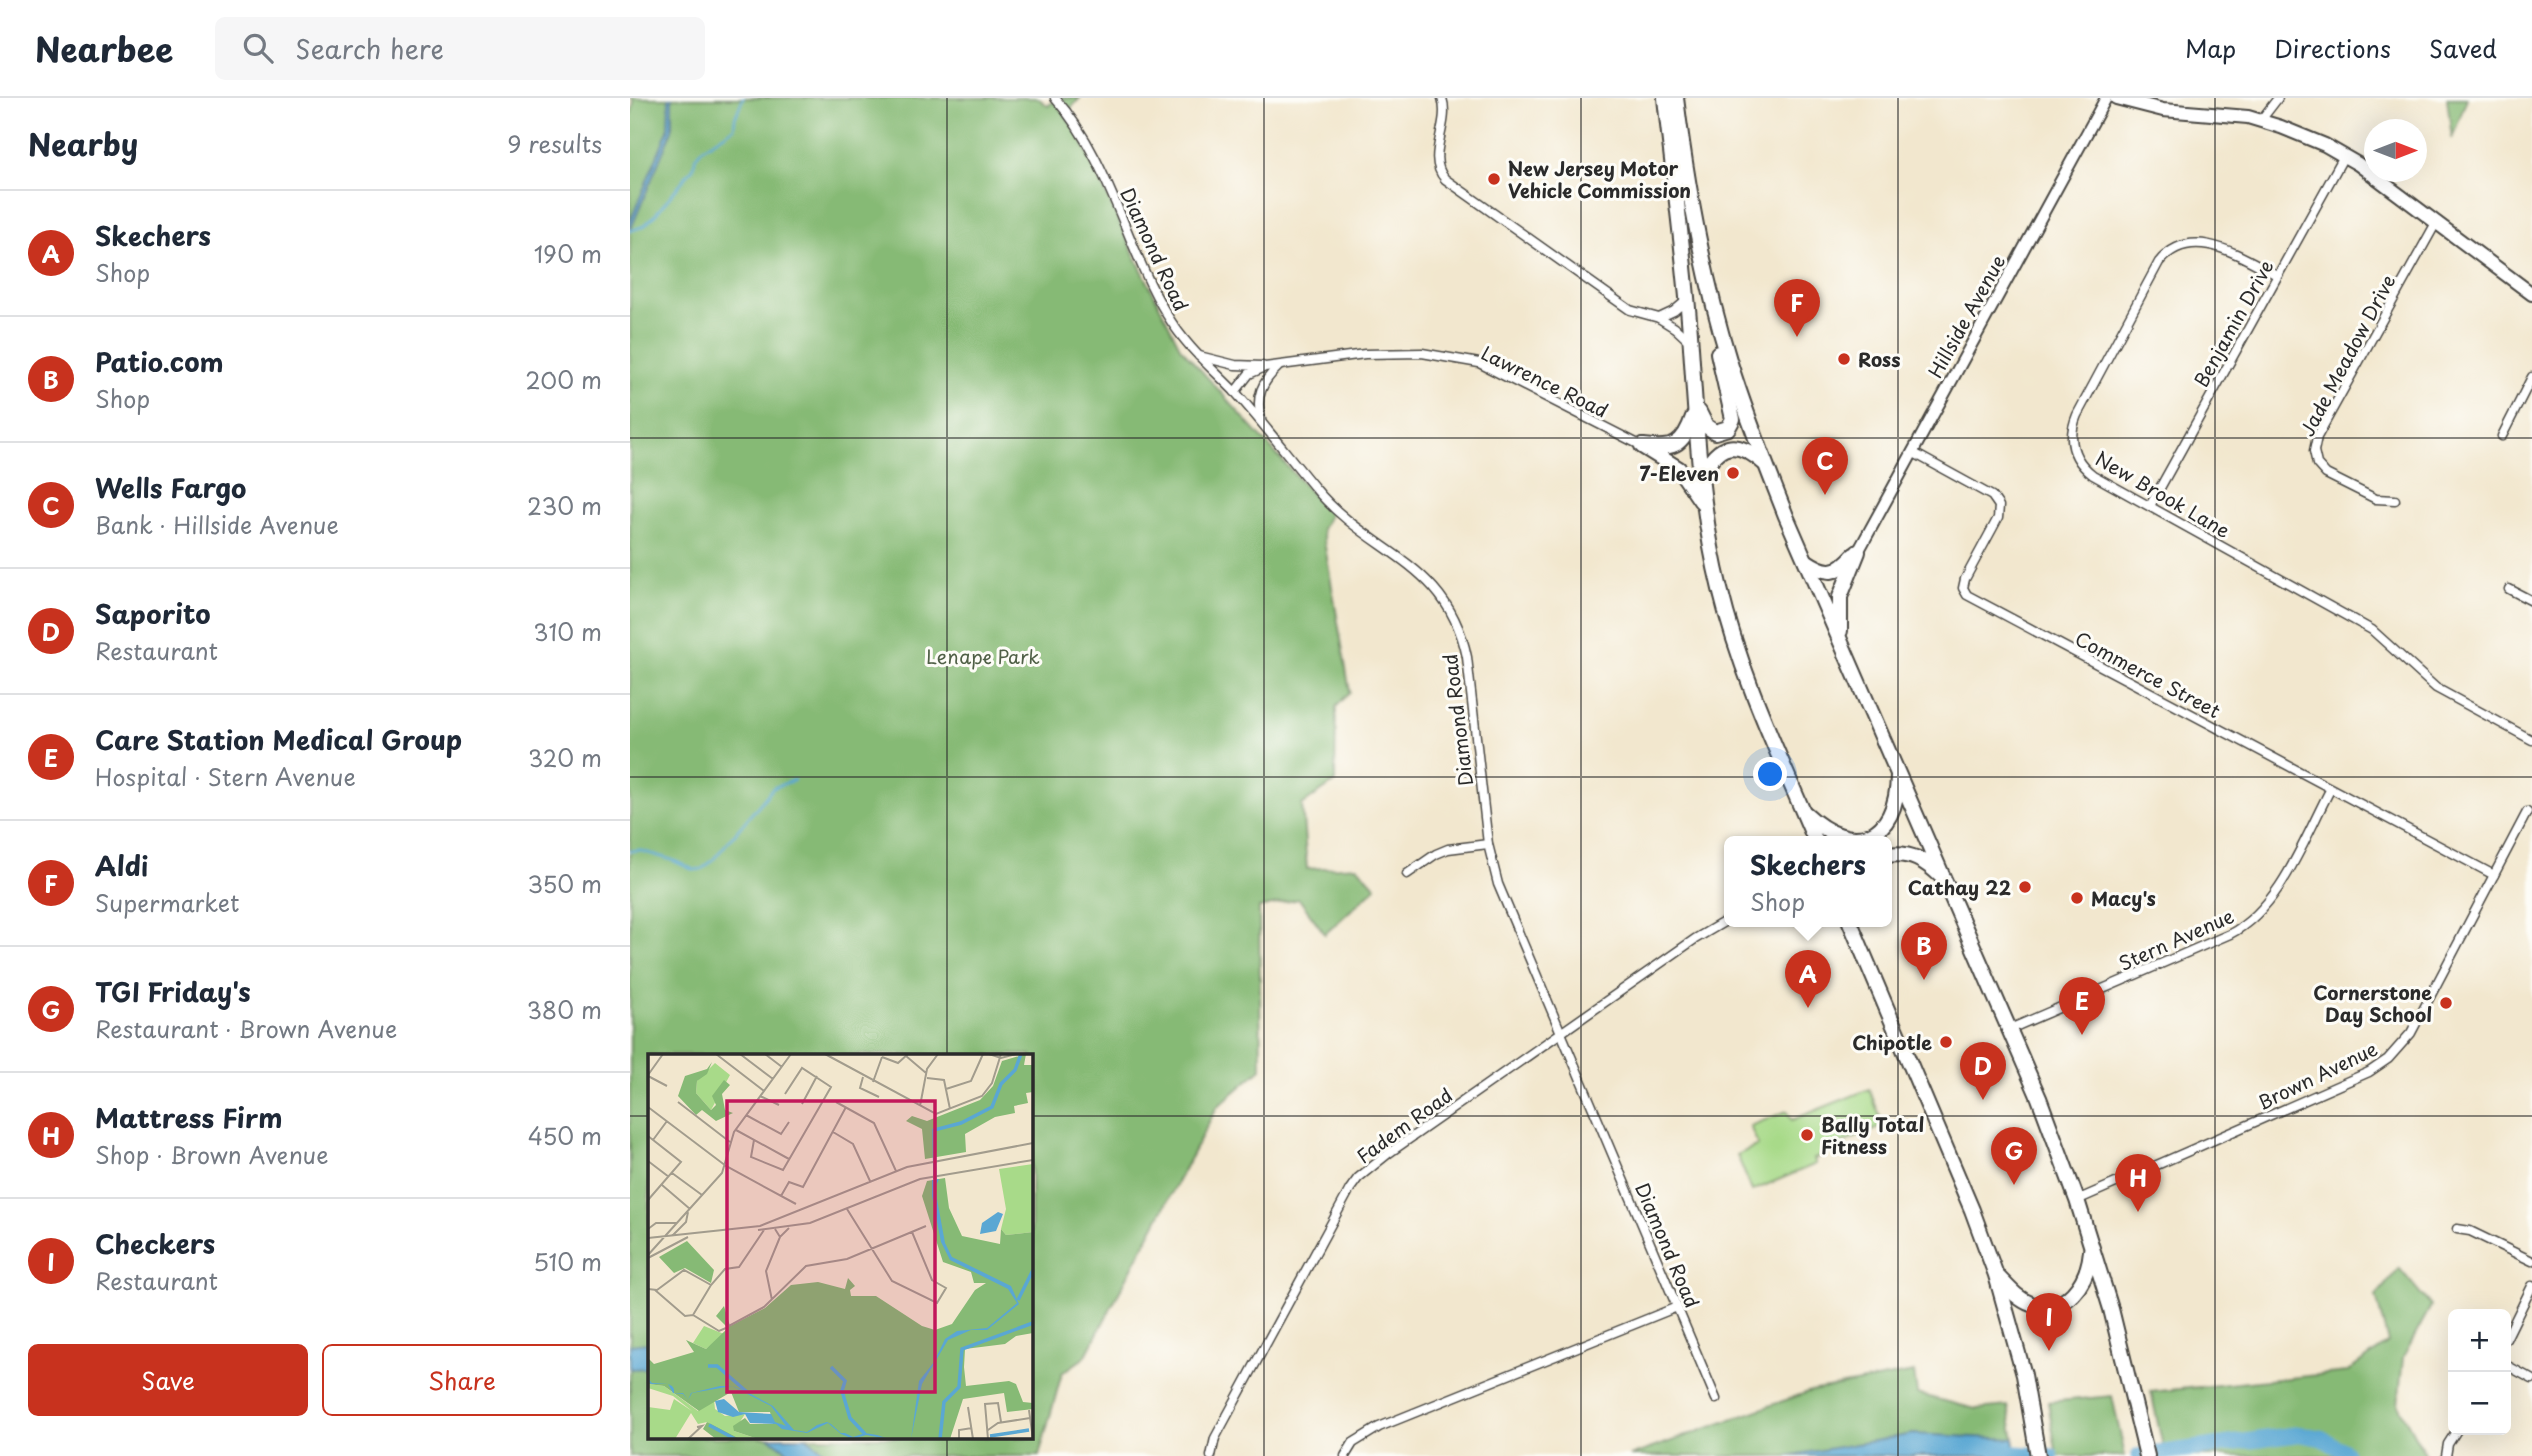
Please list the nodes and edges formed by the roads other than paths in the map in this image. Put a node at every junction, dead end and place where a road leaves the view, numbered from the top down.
1 (1055, 98) edge
2 (1442, 98) edge
3 (1665, 98) edge
4 (1676, 98) edge
5 (2106, 98) edge
6 (2116, 98) edge
7 (2277, 98) edge
8 (2261, 120) junction
9 (2344, 156) junction
10 (2437, 221) junction
11 (2277, 275) junction
12 (1711, 293) junction
13 (2532, 294) edge
14 (1687, 300) junction
15 (1659, 318) junction
16 (1690, 342) junction
17 (1197, 355) junction
18 (1279, 366) junction
19 (1265, 367) junction
20 (2532, 377) edge
21 (1235, 392) junction
22 (1695, 406) junction
23 (1262, 422) junction
24 (2502, 436) dead end
25 (1642, 446) junction
26 (1912, 452) junction
27 (1765, 464) junction
28 (1701, 479) junction
29 (2395, 500) dead end
30 (2150, 506) junction
31 (1705, 507) junction
32 (1858, 552) junction
33 (1805, 561) junction
34 (2509, 589) dead end
35 (2532, 601) edge
36 (1840, 640) junction
37 (2532, 740) edge
38 (1898, 772) junction
39 (2330, 790) junction
40 (1803, 811) junction
41 (2527, 812) dead end
42 (1813, 836) edge
43 (1840, 836) edge
44 (1862, 836) edge
45 (1488, 844) junction
46 (1892, 855) edge
47 (1407, 874) dead end
48 (2494, 874) junction
49 (1945, 881) junction
50 (1724, 922) edge
51 (1852, 927) edge
52 (1856, 927) edge
53 (1857, 939) junction
54 (2010, 1029) junction
55 (1561, 1033) junction
56 (2077, 1200) junction
57 (2457, 1229) dead end
58 (2092, 1246) junction
59 (2532, 1261) edge
60 (1996, 1275) junction
61 (2532, 1286) edge
62 (1676, 1307) junction
63 (2511, 1329) edge
64 (2511, 1368) edge
65 (2532, 1379) edge
66 (1716, 1398) dead end
67 (2453, 1435) edge
68 (2037, 1451) edge
69 (1211, 1456) edge
70 (1345, 1456) edge
71 (2147, 1456) edge
72 (2446, 1456) edge

1 - 17 street, Diamond Road
2 - 15 street
3 - 14 highway
4 - 12 highway
5 - 26 street, Hillside Avenue
6 - 8 main road
7 - 8 street
8 - 9 main road
9 - 10 main road
9 - 11 street, Benjamin Drive
10 - 13 main road
10 - 29 street, Jade Meadow Drive
11 - 30 street, Benjamin Drive
11 - 30 street, New Brook Lane
12 - 22 highway
12 - 27 highway
14 - 15 street
14 - 16 highway
15 - 16 street
16 - 22 highway
17 - 19 street, Lawrence Road
17 - 21 street, Diamond Road
18 - 19 street, Lawrence Road
18 - 23 street
18 - 25 street, Lawrence Road
19 - 21 street
20 - 24 street
21 - 23 street, Diamond Road
22 - 25 highway
22 - 28 highway
23 - 45 street, Diamond Road
25 - 31 highway
26 - 32 street, Hillside Avenue
26 - 39 street, Commerce Street
27 - 28 highway
27 - 33 highway
28 - 31 highway
30 - 37 street, New Brook Lane
31 - 40 highway
32 - 33 highway
32 - 36 highway
33 - 36 highway
34 - 35 street
36 - 38 highway
38 - 44 highway
38 - 49 highway
39 - 48 street, Commerce Street
39 - 54 street, Stern Avenue
40 - 42 highway
40 - 43 highway
41 - 48 street, Brown Avenue
45 - 47 street
45 - 55 street, Diamond Road
46 - 49 highway
48 - 56 street, Brown Avenue
49 - 54 highway
50 - 55 street, Fadem Road
51 - 53 highway
52 - 53 highway
53 - 60 highway
54 - 56 highway
55 - 62 street, Diamond Road
55 - 69 street, Fadem Road
56 - 58 highway
57 - 59 street
58 - 60 highway
58 - 71 highway
60 - 68 highway
61 - 63 street
62 - 66 street, Diamond Road
62 - 70 street
64 - 65 street
67 - 72 street

